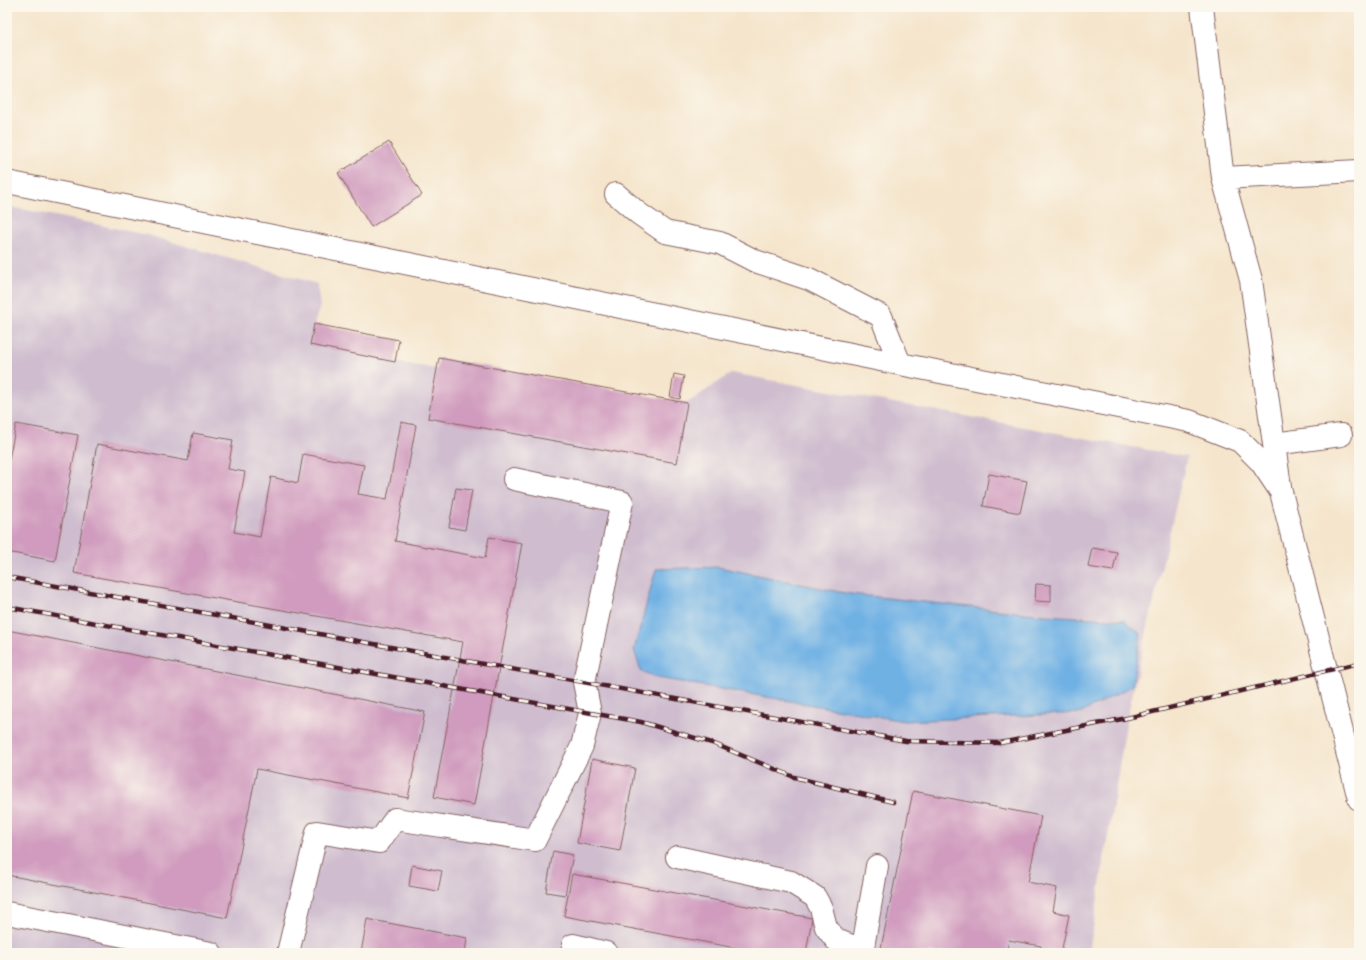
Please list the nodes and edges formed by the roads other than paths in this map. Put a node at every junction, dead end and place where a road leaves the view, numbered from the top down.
1 (1202, 7) edge
2 (1359, 171) edge
3 (1223, 178) junction
4 (7, 182) edge
5 (616, 194) dead end
6 (900, 364) junction
7 (1341, 435) dead end
8 (1274, 444) junction
9 (514, 479) dead end
10 (1281, 492) junction
11 (1359, 799) edge
12 (677, 857) dead end
13 (877, 866) dead end
14 (7, 913) edge
15 (573, 945) dead end
16 (862, 951) edge
17 (210, 953) edge
18 (288, 953) edge
19 (606, 953) edge

1 - 3 lane
2 - 3 lane
3 - 8 lane
4 - 6 lane
5 - 6 lane
6 - 10 lane
7 - 8 lane
8 - 10 lane
9 - 18 lane
10 - 11 lane
12 - 16 lane
13 - 16 lane
14 - 17 lane
15 - 19 lane

